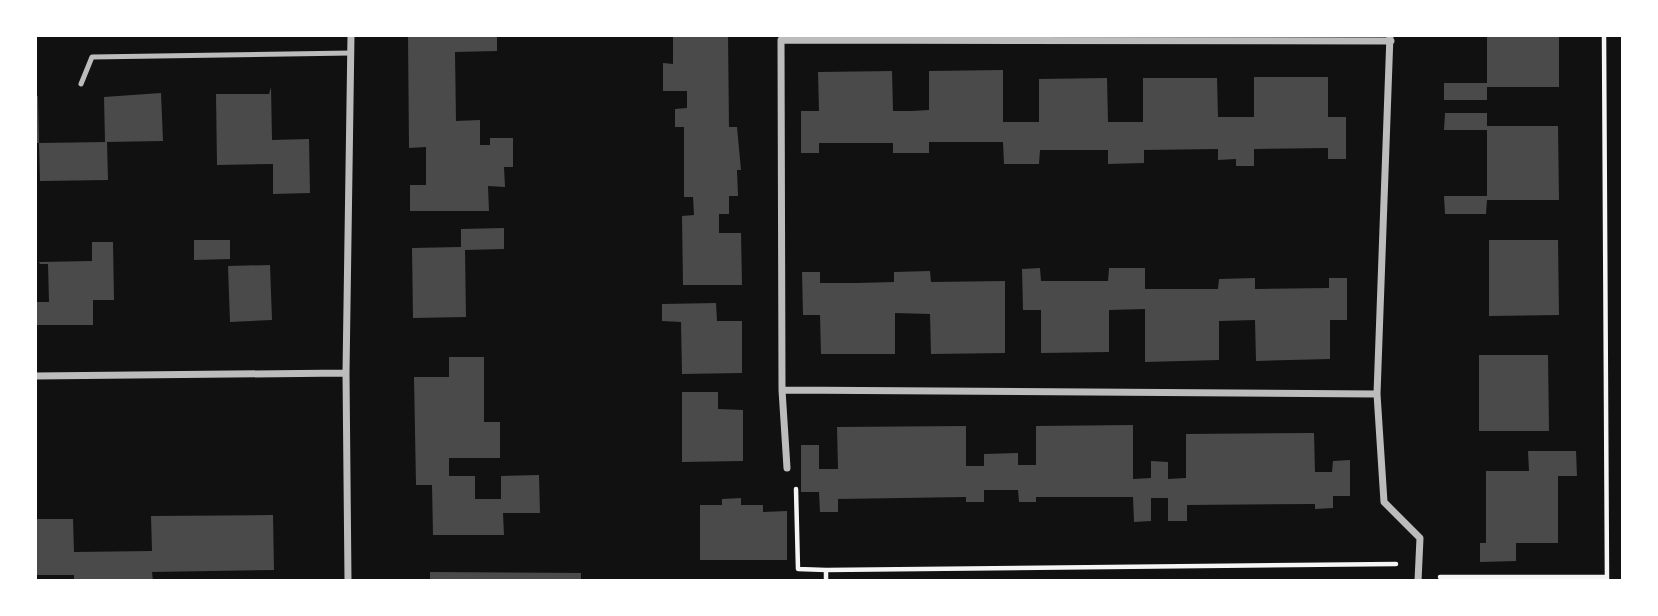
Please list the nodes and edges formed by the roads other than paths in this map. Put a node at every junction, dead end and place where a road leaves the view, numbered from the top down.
1 (351, 35) edge
2 (1390, 38) edge
3 (351, 53) junction
4 (81, 84) dead end
5 (346, 373) junction
6 (35, 376) edge
7 (782, 390) junction
8 (1377, 394) junction
9 (787, 468) road end
10 (1418, 579) edge
11 (348, 581) edge

1 - 3 street
2 - 7 street
2 - 8 street
3 - 4 lane
3 - 5 street
5 - 6 street
5 - 11 street
7 - 8 street
7 - 9 street
8 - 10 street

